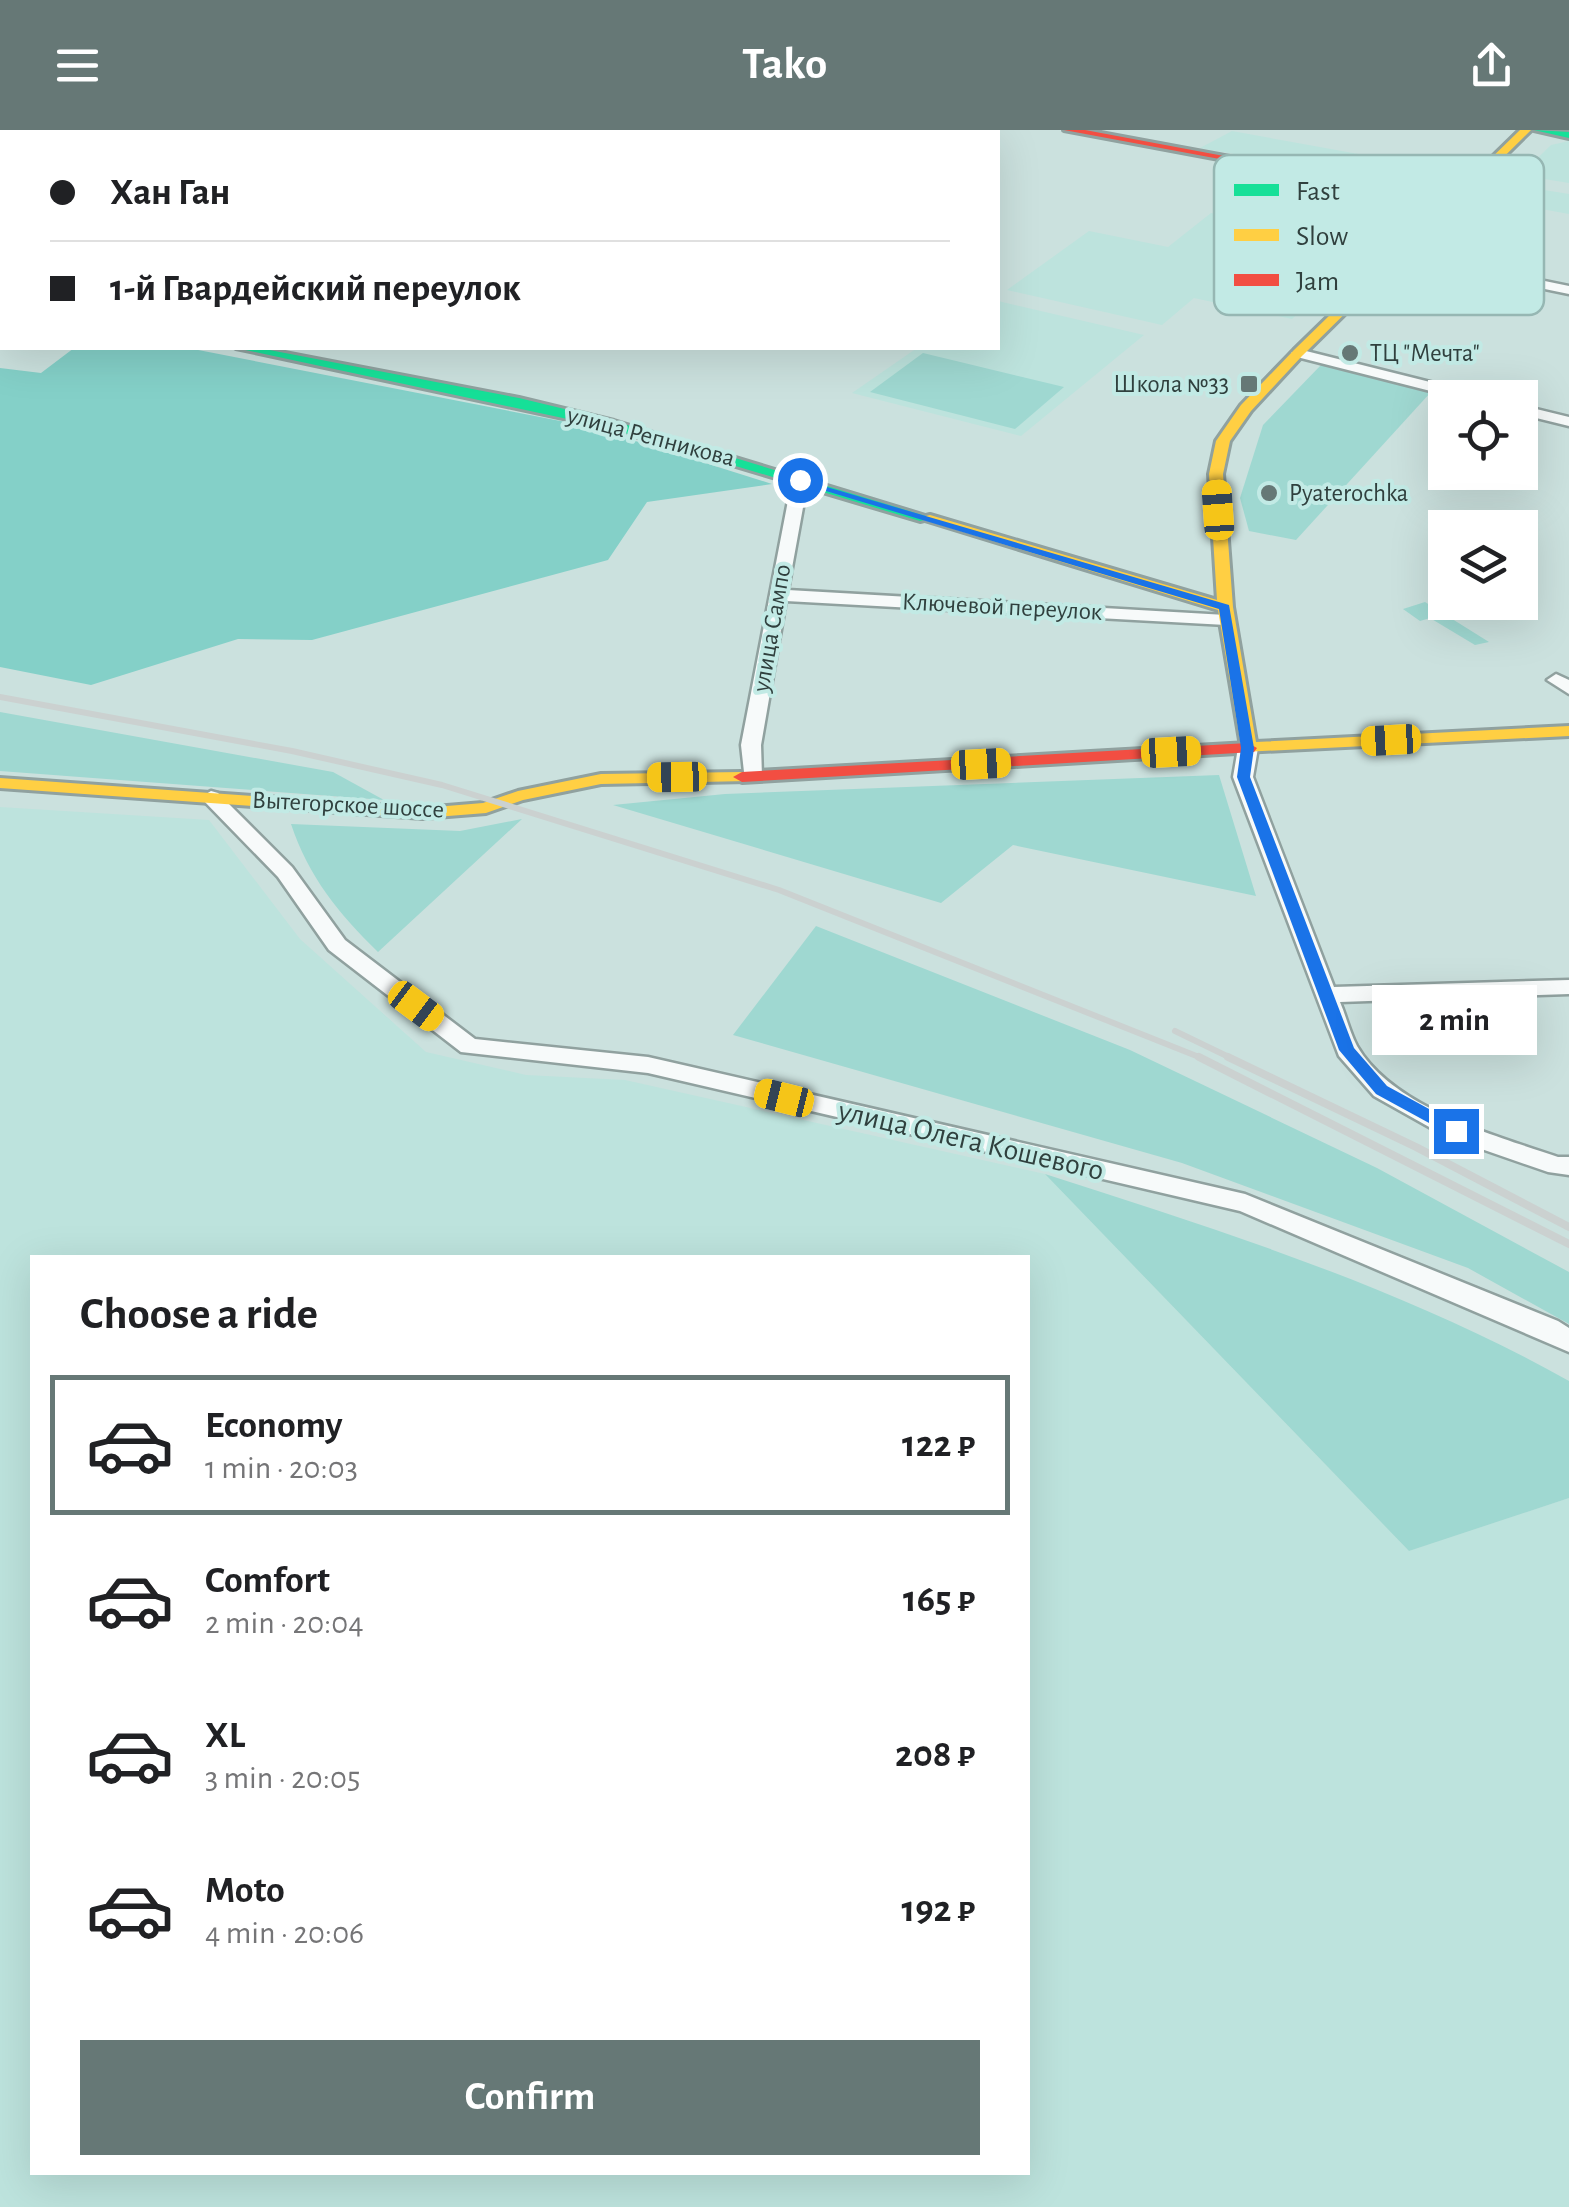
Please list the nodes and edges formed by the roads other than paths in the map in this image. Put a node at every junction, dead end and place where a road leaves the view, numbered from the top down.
1 (1069, 130) edge
2 (1526, 130) edge
3 (1539, 130) edge
4 (1569, 135) edge
5 (1501, 155) edge
6 (1214, 156) edge
7 (1544, 285) edge
8 (1569, 290) edge
9 (1337, 315) edge
10 (252, 350) edge
11 (1298, 353) junction
12 (1428, 386) edge
13 (1538, 414) edge
14 (1569, 422) edge
15 (800, 480) junction
16 (777, 595) junction
17 (1225, 614) junction
18 (1569, 731) edge
19 (1248, 748) junction
20 (752, 777) junction
21 (0, 784) edge
22 (211, 797) junction
23 (1569, 987) edge
24 (1327, 996) junction
25 (1569, 1166) edge
26 (1569, 1341) edge

1 - 6 main road
2 - 5 main road
3 - 4 main road
7 - 8 street
9 - 11 main road
10 - 15 main road, улица Репникова
11 - 12 street
11 - 17 main road
13 - 14 street
15 - 16 street, улица Сампо
15 - 17 main road, улица Репникова
16 - 17 street, Ключевой переулок
16 - 20 street, улица Сампо
17 - 19 main road
18 - 19 main road, Вытегорское шоссе
19 - 20 main road, Вытегорское шоссе
19 - 24 street
20 - 22 main road, Вытегорское шоссе
21 - 22 main road, Вытегорское шоссе
22 - 26 street, улица Олега Кошевого
23 - 24 street
24 - 25 street

